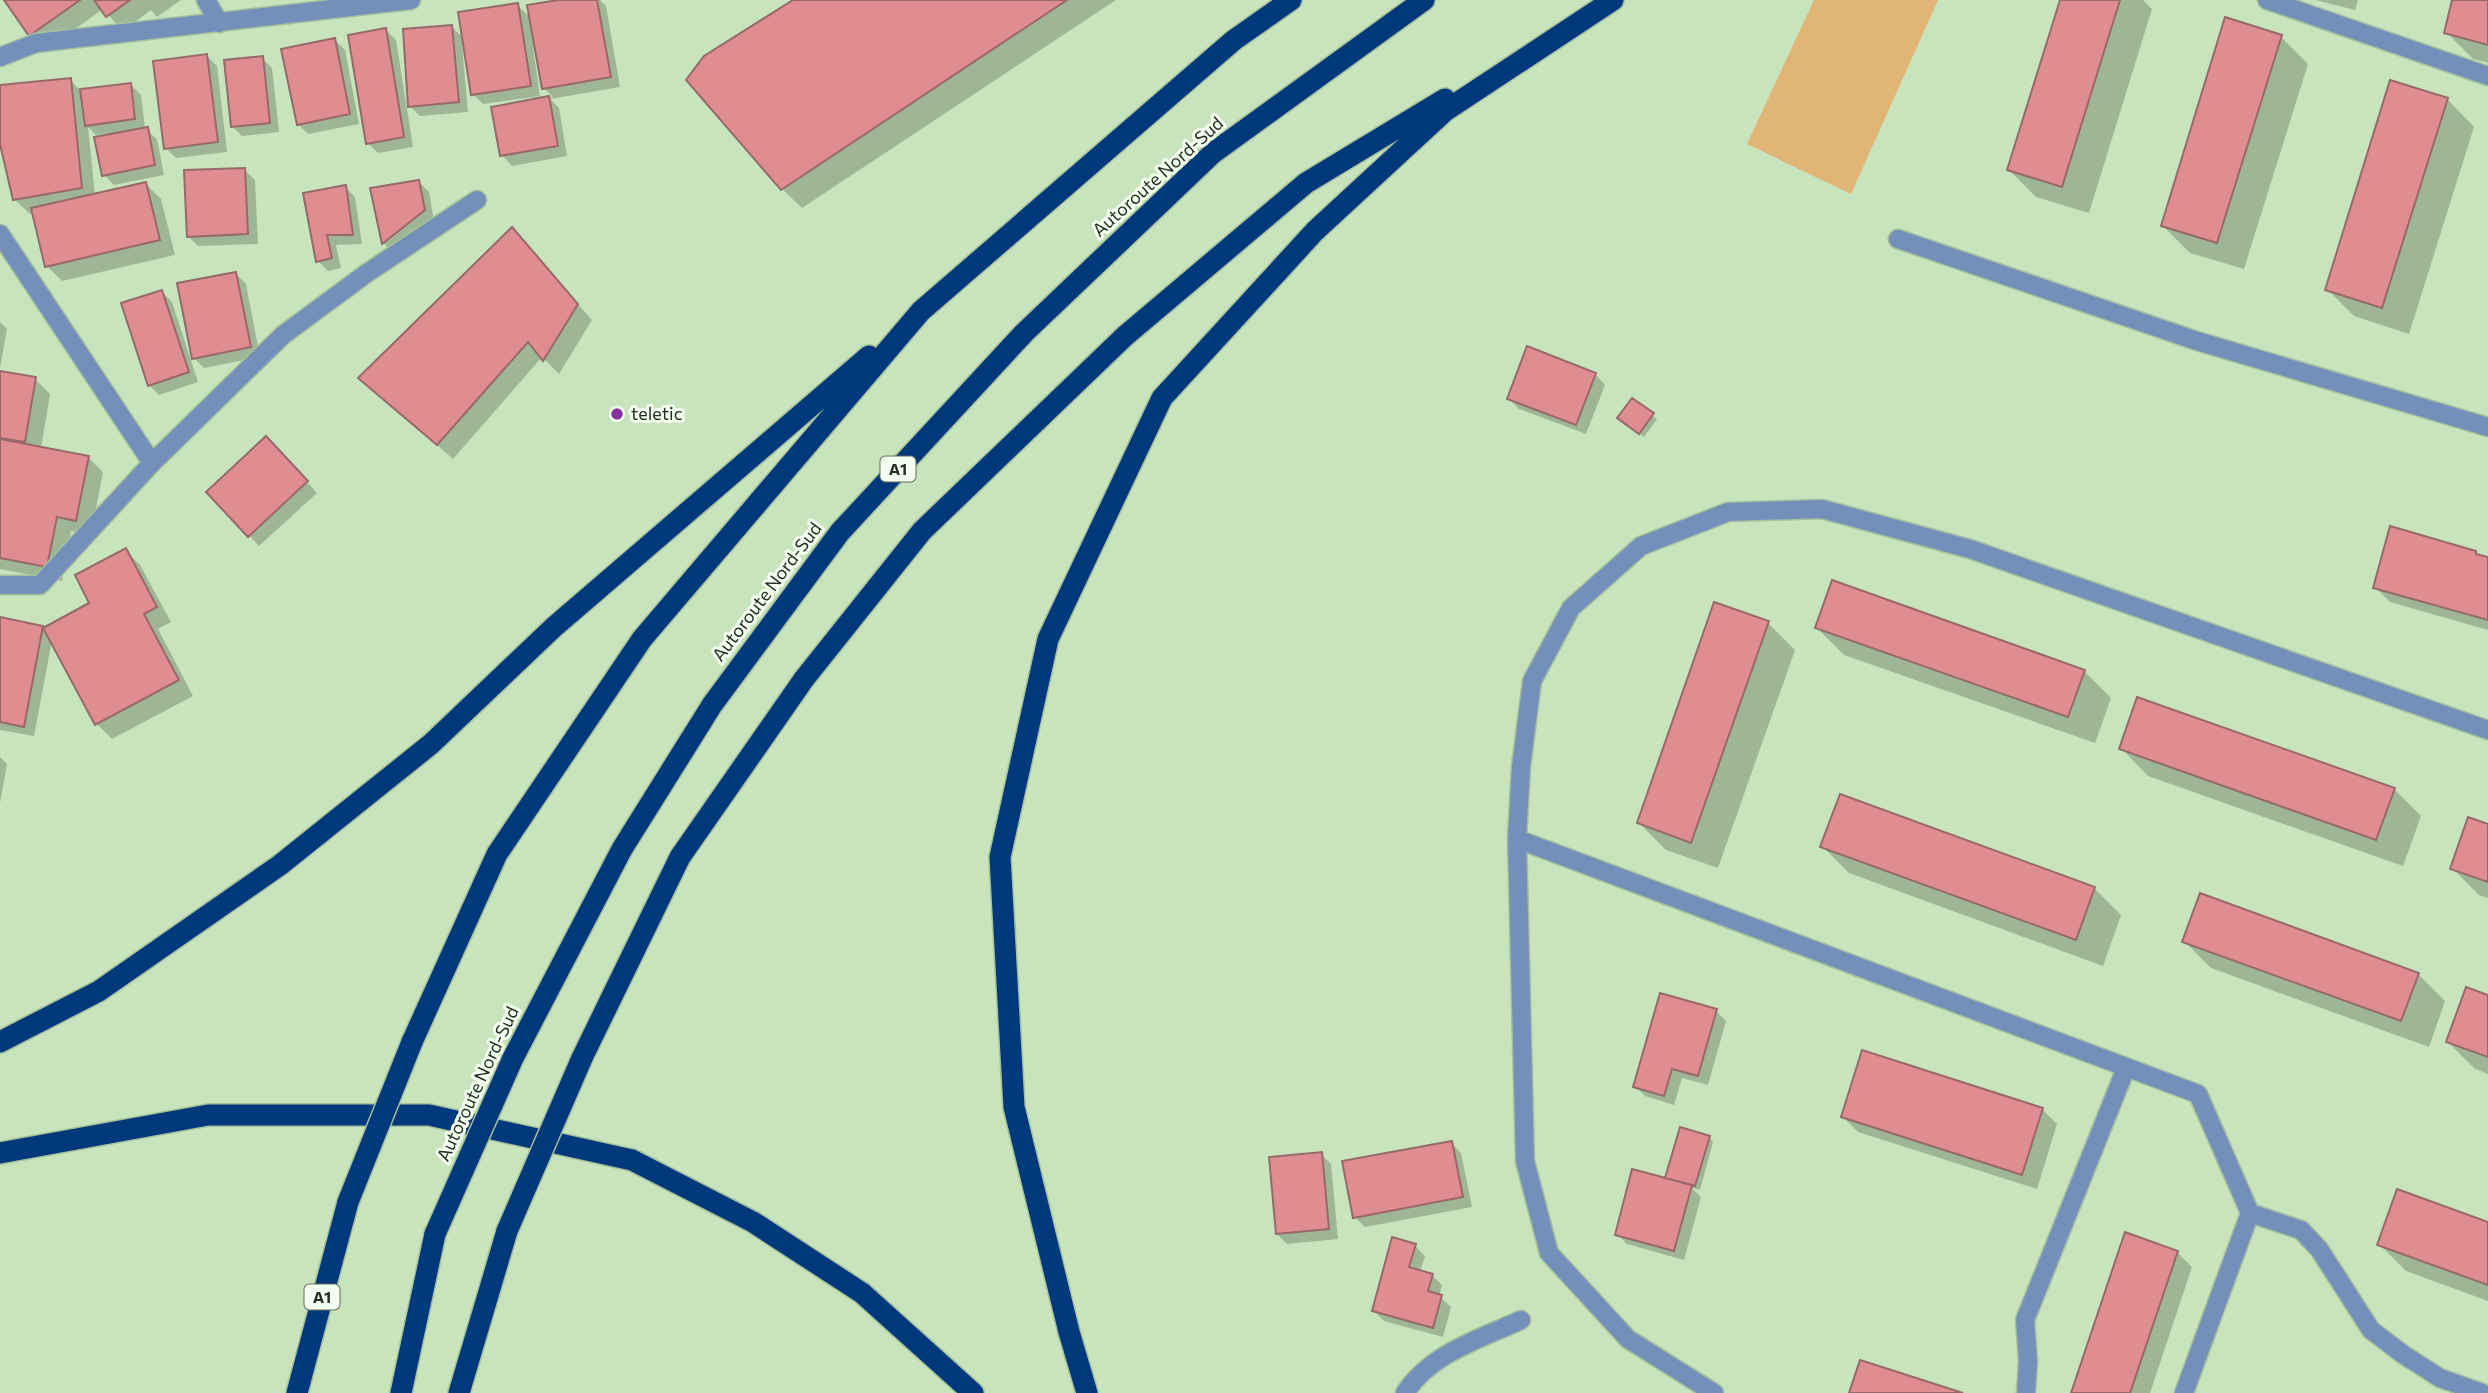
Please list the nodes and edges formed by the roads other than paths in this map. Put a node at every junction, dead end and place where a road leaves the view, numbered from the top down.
1 (206, 0) edge
2 (406, 0) edge
3 (1291, 0) edge
4 (1424, 0) edge
5 (1612, 0) edge
6 (2267, 0) edge
7 (219, 23) junction
8 (0, 57) edge
9 (2488, 76) edge
10 (477, 200) dead end
11 (0, 234) edge
12 (1898, 239) dead end
13 (921, 311) junction
14 (2488, 426) edge
15 (152, 463) junction
16 (0, 585) edge
17 (2488, 730) edge
18 (1517, 839) junction
19 (0, 1042) edge
20 (2126, 1068) junction
21 (0, 1153) edge
22 (2250, 1213) junction
23 (1521, 1320) dead end
24 (297, 1393) edge
25 (401, 1393) edge
26 (459, 1393) edge
27 (973, 1393) edge
28 (1087, 1393) edge
29 (1405, 1393) edge
30 (1714, 1393) edge
31 (2026, 1393) edge
32 (2184, 1393) edge
33 (2482, 1393) edge

1 - 7 street
2 - 7 street
3 - 13 highway, A1
4 - 25 highway, Autoroute Nord-Sud / A1, bridge
5 - 26 highway, bridge
5 - 28 highway
6 - 9 street
7 - 8 street
10 - 15 street
11 - 15 street
12 - 14 street
13 - 19 highway
13 - 24 highway, A1, bridge
15 - 16 street
17 - 18 street
18 - 20 street
18 - 30 street
20 - 22 street
20 - 31 street
21 - 27 highway
22 - 32 street
22 - 33 street
23 - 29 street

